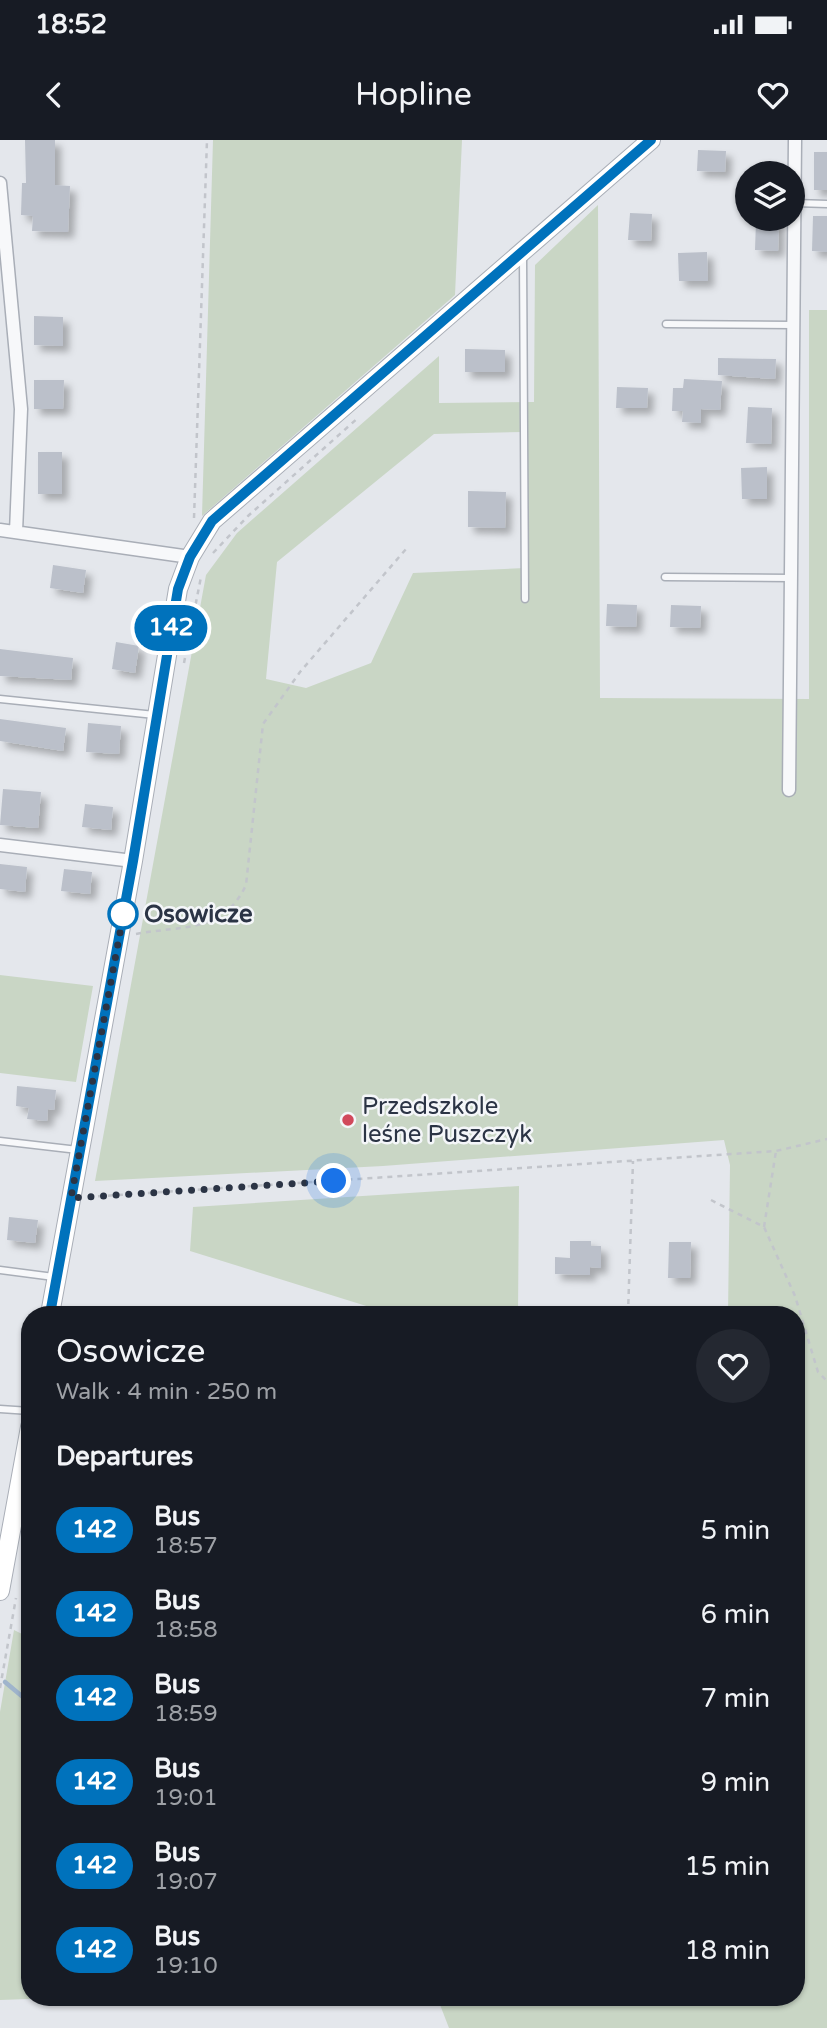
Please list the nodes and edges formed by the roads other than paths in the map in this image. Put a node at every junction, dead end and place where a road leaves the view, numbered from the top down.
1 (651, 140) edge
2 (795, 140) edge
3 (795, 161) edge
4 (0, 183) edge
5 (805, 203) edge
6 (827, 204) edge
7 (795, 231) edge
8 (523, 253) junction
9 (666, 324) dead end
10 (794, 324) junction
11 (0, 530) edge
12 (16, 532) junction
13 (190, 557) junction
14 (665, 577) dead end
15 (791, 578) junction
16 (525, 598) dead end
17 (0, 699) edge
18 (156, 715) junction
19 (789, 790) dead end
20 (0, 845) edge
21 (133, 861) junction
22 (0, 1141) edge
23 (80, 1150) junction
24 (0, 1270) edge
25 (57, 1278) junction
26 (52, 1306) edge
27 (0, 1409) edge
28 (21, 1410) edge
29 (21, 1495) edge
30 (8, 1593) edge

1 - 8 street
2 - 3 street
4 - 12 street
5 - 6 lane
7 - 10 street
8 - 13 street
8 - 16 lane
9 - 10 lane
10 - 15 street
11 - 12 street
12 - 13 street
13 - 18 street
14 - 15 lane
15 - 19 street
17 - 18 lane
18 - 21 street
20 - 21 street
21 - 23 street
22 - 23 lane
23 - 25 street
24 - 25 lane
25 - 26 street
27 - 28 lane
29 - 30 street

